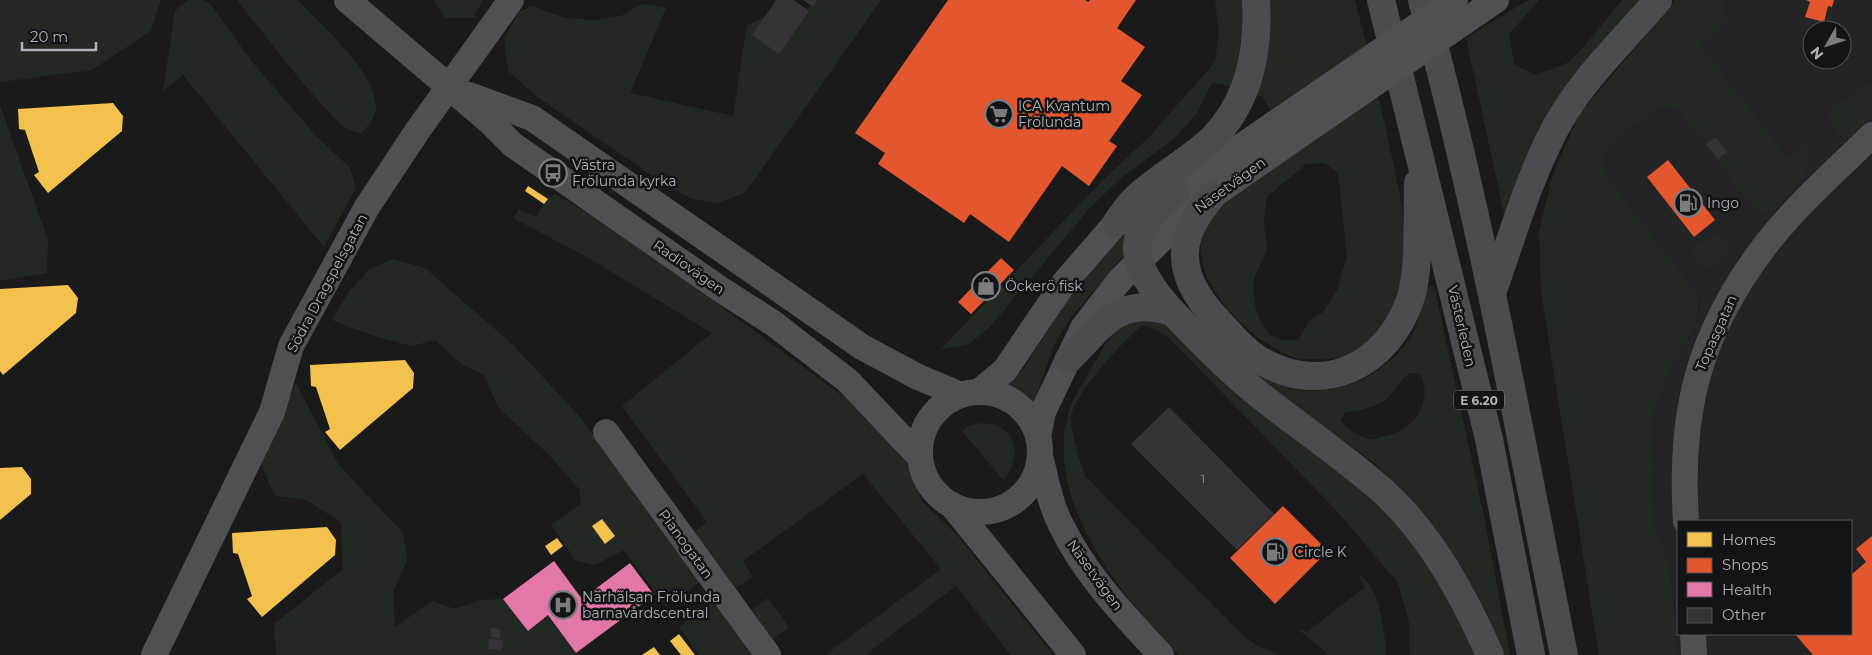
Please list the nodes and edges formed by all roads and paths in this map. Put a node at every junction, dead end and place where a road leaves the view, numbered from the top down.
1 (347, 0) edge
2 (511, 0) edge
3 (1256, 0) edge
4 (1381, 0) edge
5 (1422, 0) edge
6 (1436, 0) edge
7 (1455, 0) edge
8 (1496, 0) edge
9 (1658, 0) edge
10 (1443, 75) junction
11 (449, 88) junction
12 (1281, 134) junction
13 (1872, 135) edge
14 (1419, 146) junction
15 (1174, 192) junction
16 (1212, 196) junction
17 (1116, 223) junction
18 (1139, 260) junction
19 (1492, 293) junction
20 (1172, 312) junction
21 (1069, 359) junction
22 (970, 393) junction
23 (606, 432) dead end
24 (1039, 446) junction
25 (920, 457) junction
26 (952, 505) junction
27 (1686, 520) edge
28 (1693, 635) edge
29 (154, 655) edge
30 (768, 655) edge
31 (1073, 655) edge
32 (1161, 655) edge
33 (1490, 655) edge
34 (1531, 655) edge
35 (1564, 655) edge
36 (1694, 655) edge

1 - 11 street, Radiovägen
2 - 11 street, Södra Dragspelsgatan
3 - 17 highway
4 - 14 highway, Västerleden / E 6.20
5 - 10 highway, E 6.20
6 - 10 highway
7 - 12 street, Näsetvägen, bridge
8 - 12 street, Näsetvägen, bridge
9 - 19 highway
10 - 19 highway, E 6.20
11 - 22 street, Radiovägen
11 - 25 street, Radiovägen
11 - 29 street, Södra Dragspelsgatan
12 - 15 street, Näsetvägen
12 - 16 street, Näsetvägen
13 - 27 street, Topasgatan
14 - 16 highway
14 - 34 highway, Västerleden / E 6.20
15 - 17 street, Näsetvägen
15 - 18 highway
16 - 18 street, Näsetvägen
17 - 22 street, Näsetvägen
18 - 20 highway
18 - 21 street, Näsetvägen
19 - 35 highway, E 6.20
20 - 21 highway
20 - 33 highway
21 - 24 street, Näsetvägen
22 - 24 street
22 - 25 street
23 - 30 street, Pianogatan
24 - 26 street
24 - 32 street, Näsetvägen
25 - 26 street
26 - 31 street
28 - 36 street

